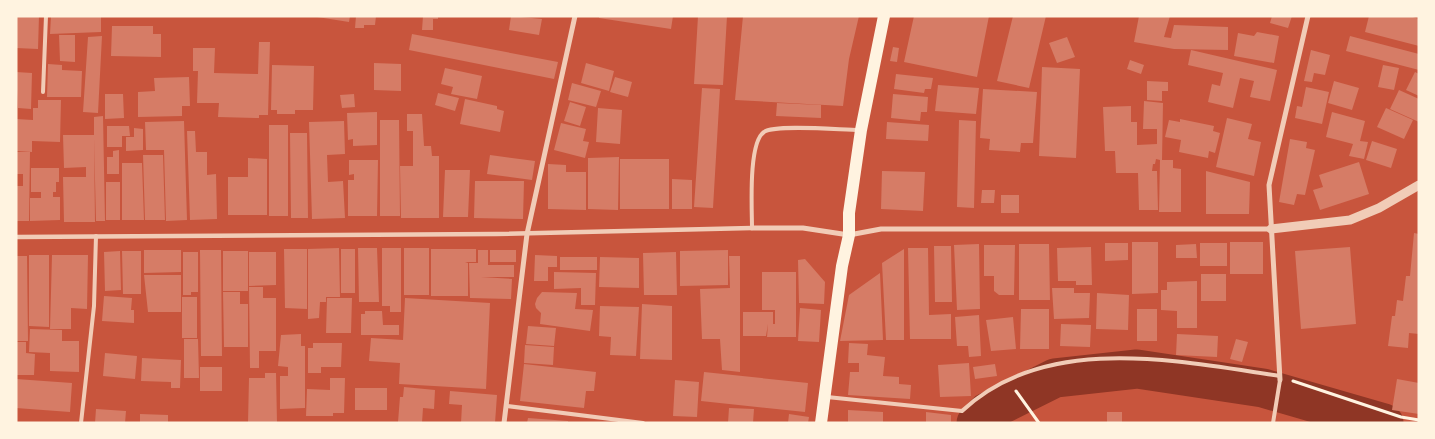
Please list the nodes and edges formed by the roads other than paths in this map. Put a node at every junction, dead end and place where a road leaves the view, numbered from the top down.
1 (46, 16) edge
2 (575, 16) edge
3 (884, 16) edge
4 (1308, 16) edge
5 (43, 92) dead end
6 (861, 130) junction
7 (1419, 185) edge
8 (752, 228) junction
9 (1271, 229) junction
10 (527, 234) junction
11 (849, 235) junction
12 (96, 236) junction
13 (16, 237) edge
14 (1280, 378) junction
15 (824, 396) junction
16 (506, 406) junction
17 (81, 423) edge
18 (504, 423) edge
19 (643, 423) edge
20 (821, 423) edge
21 (1273, 423) edge

1 - 5 lane
2 - 10 street
3 - 6 main road
4 - 9 street
6 - 8 lane
6 - 11 main road
7 - 9 street
8 - 10 street
8 - 11 street
9 - 11 street
9 - 14 street
10 - 12 street
10 - 16 street
11 - 15 main road
12 - 13 street
12 - 17 lane
14 - 15 lane
14 - 21 lane
15 - 20 main road
16 - 18 street
16 - 19 lane

